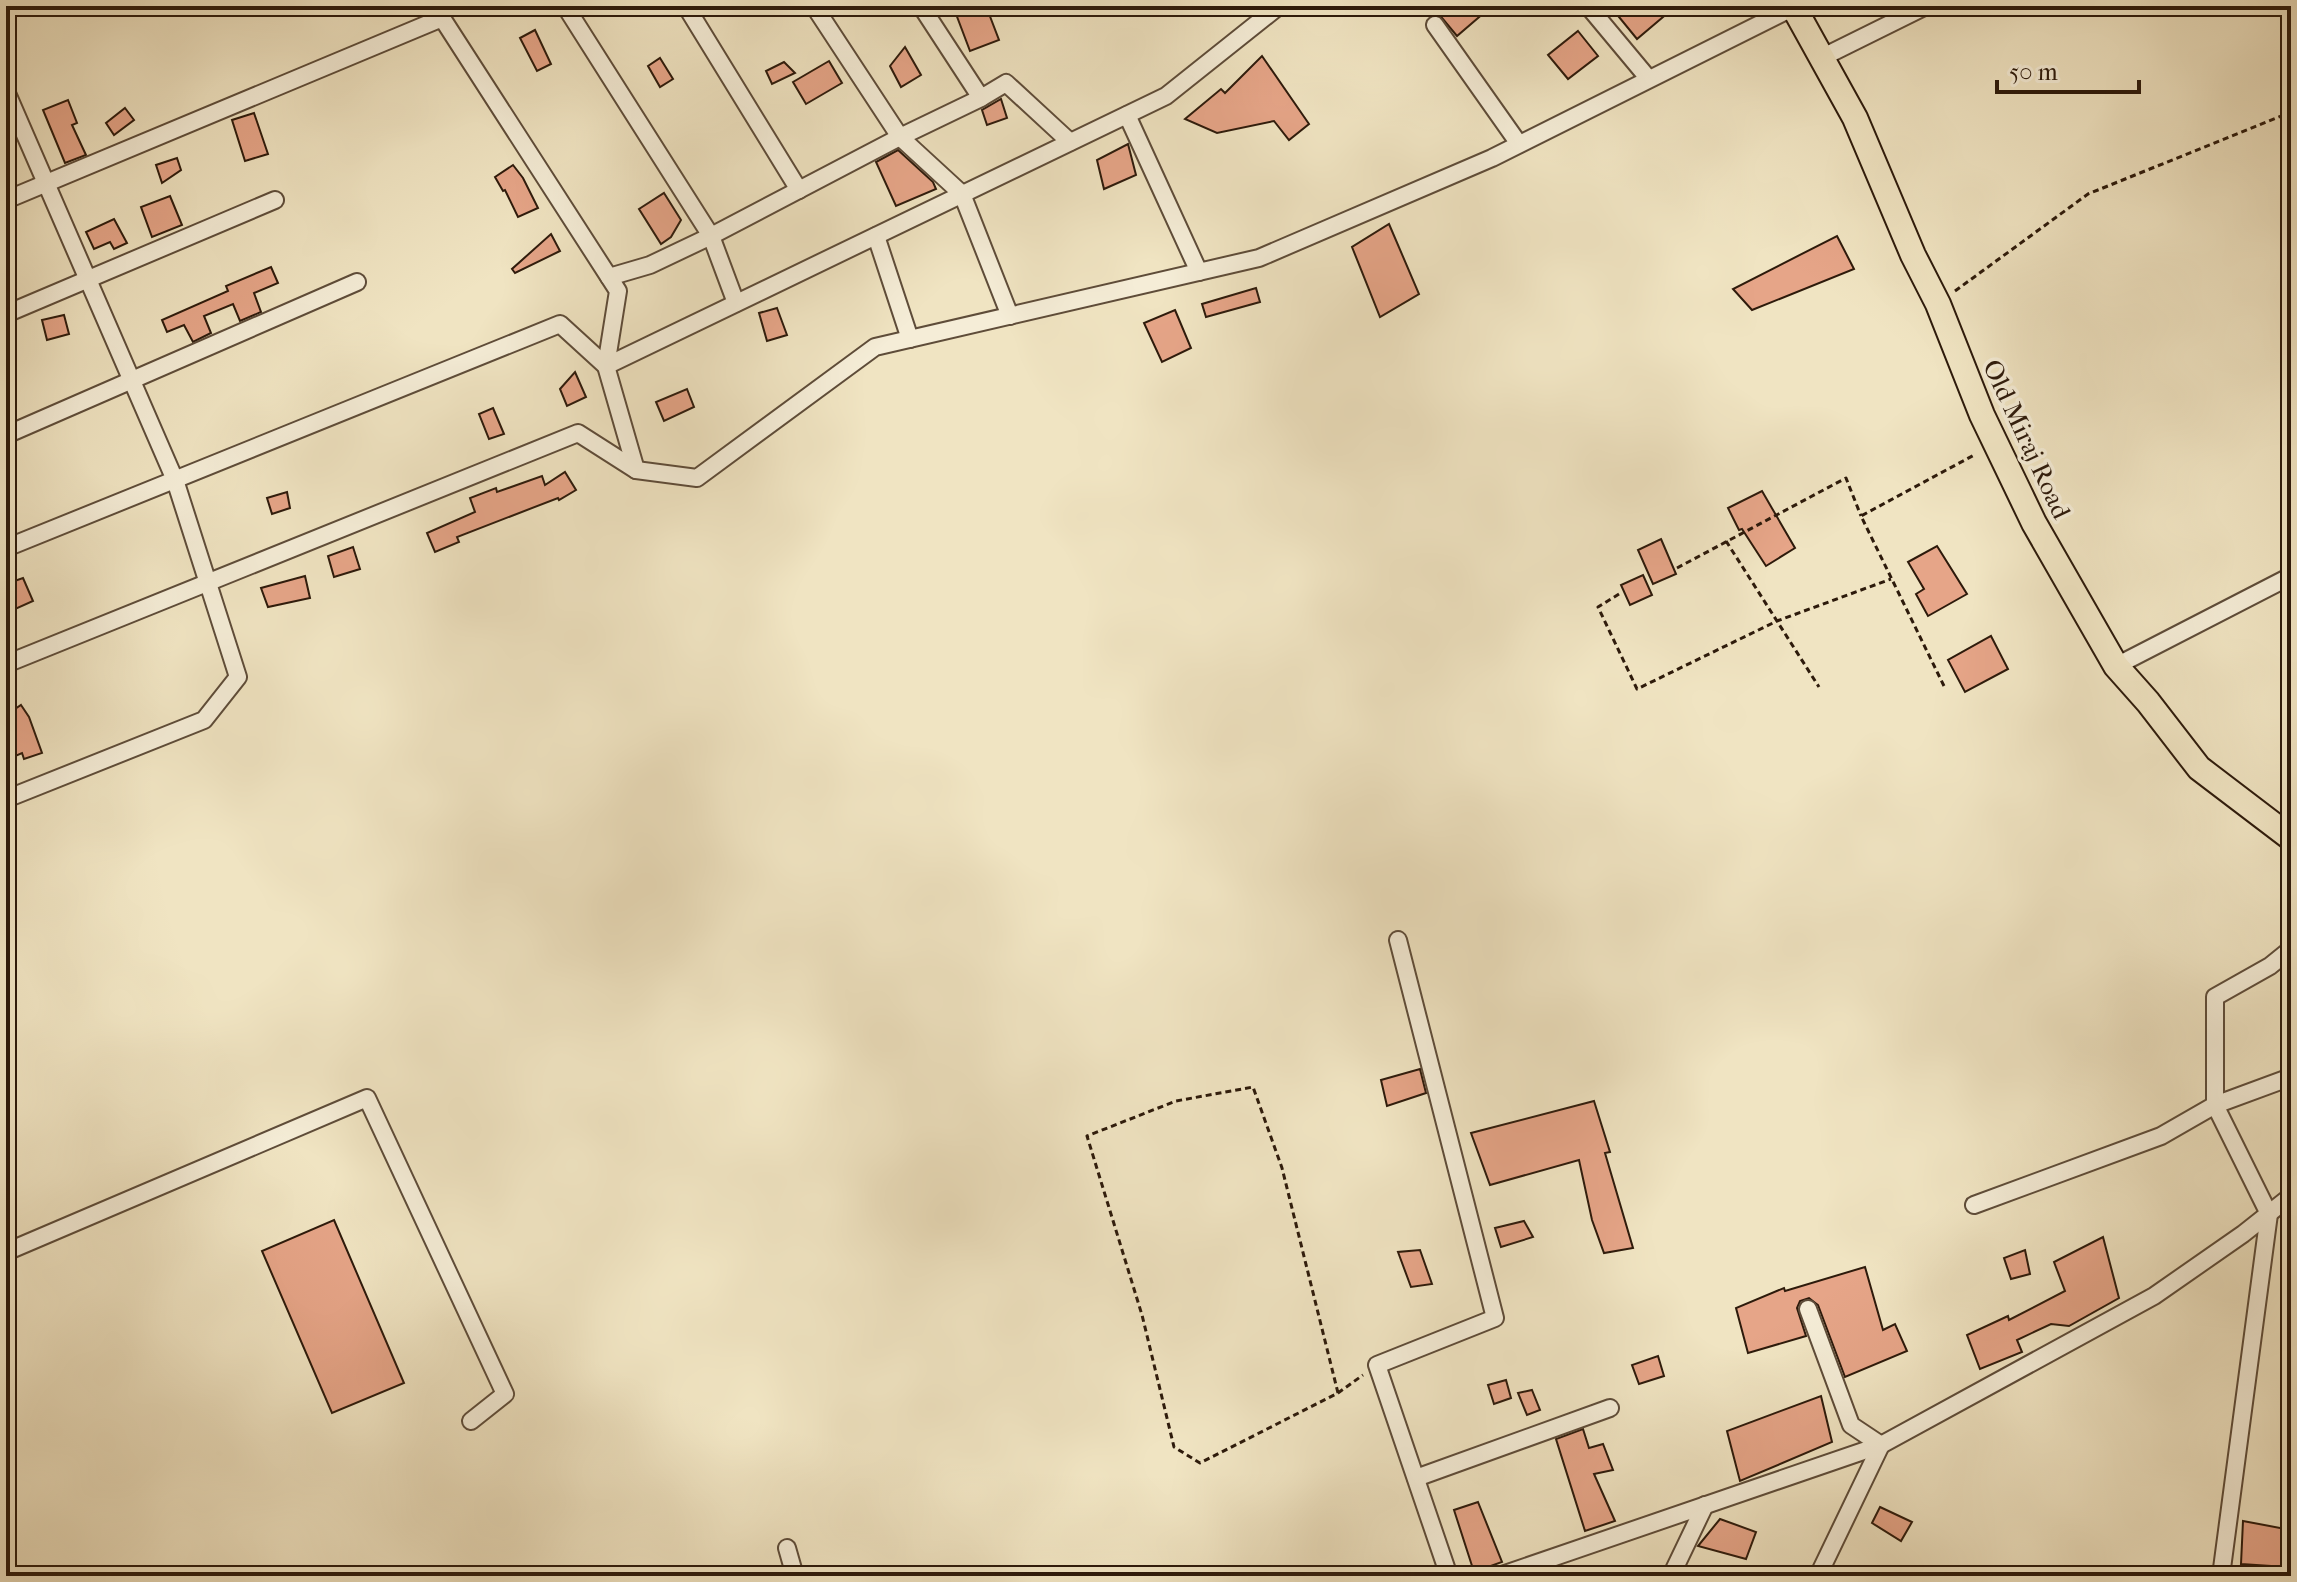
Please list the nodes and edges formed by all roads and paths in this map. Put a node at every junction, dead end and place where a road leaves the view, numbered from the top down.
1 (565, 6) edge
2 (686, 6) edge
3 (814, 6) edge
4 (921, 6) edge
5 (1279, 6) edge
6 (1588, 6) edge
7 (1794, 6) edge
8 (1926, 6) edge
9 (440, 12) edge
10 (1435, 25) dead end
11 (1821, 58) junction
12 (1648, 78) junction
13 (6, 91) edge
14 (981, 98) junction
15 (2291, 112) edge
16 (1127, 115) junction
17 (900, 137) junction
18 (1070, 142) junction
19 (1519, 144) junction
20 (46, 183) junction
21 (799, 190) junction
22 (962, 194) junction
23 (6, 200) edge
24 (275, 200) dead end
25 (711, 236) junction
26 (876, 236) junction
27 (1199, 272) junction
28 (609, 277) junction
29 (88, 279) junction
30 (357, 282) dead end
31 (736, 303) junction
32 (1938, 304) junction
33 (6, 314) edge
34 (1010, 316) junction
35 (910, 339) junction
36 (606, 366) junction
37 (132, 380) junction
38 (7, 432) edge
39 (1997, 443) junction
40 (636, 470) junction
41 (175, 480) junction
42 (1861, 516) junction
43 (1726, 541) junction
44 (6, 548) edge
45 (1677, 568) dead end
46 (2291, 576) edge
47 (1891, 579) junction
48 (208, 582) junction
49 (1619, 594) dead end
50 (1777, 621) junction
51 (6, 664) edge
52 (2116, 666) junction
53 (1944, 686) dead end
54 (1819, 687) dead end
55 (6, 799) edge
56 (2291, 838) edge
57 (1398, 940) dead end
58 (2291, 949) edge
59 (2291, 1077) edge
60 (2215, 1105) junction
61 (2291, 1196) edge
62 (1974, 1205) dead end
63 (2269, 1214) junction
64 (6, 1252) edge
65 (1808, 1309) dead end
66 (1377, 1365) junction
67 (1338, 1393) junction
68 (1610, 1408) dead end
69 (471, 1421) dead end
70 (1881, 1445) junction
71 (1416, 1478) junction
72 (1705, 1505) junction
73 (787, 1548) dead end
74 (795, 1576) edge
75 (1449, 1576) edge
76 (1499, 1576) edge
77 (1671, 1576) edge
78 (1818, 1576) edge
79 (2221, 1576) edge

1 - 25 street
2 - 21 street
3 - 17 street
4 - 14 street
5 - 16 street
6 - 12 street
7 - 11 main road, Old Miraj Road
7 - 12 street
8 - 11 street
9 - 20 street
9 - 28 street
10 - 19 street
11 - 32 main road, Old Miraj Road
12 - 19 street
13 - 20 street
14 - 17 street
14 - 18 street
15 - 32 path
16 - 18 street
16 - 27 street
17 - 21 street
17 - 22 street
18 - 22 street
19 - 27 street
20 - 23 street
20 - 29 street
21 - 25 street
22 - 26 street
22 - 34 street
24 - 29 street
25 - 28 street
25 - 31 street
26 - 31 street
26 - 35 street
27 - 34 street
28 - 36 street
29 - 33 street
29 - 37 street
30 - 37 street
31 - 36 street
32 - 39 main road, Old Miraj Road
34 - 35 street
35 - 40 street
36 - 40 street
36 - 41 street
37 - 38 street
37 - 41 street
39 - 42 path
39 - 52 main road, Old Miraj Road
40 - 48 street
41 - 44 street
41 - 48 street
42 - 43 path
42 - 47 path
43 - 45 path
43 - 50 path
46 - 52 street
47 - 50 path
47 - 53 path
48 - 51 street
48 - 55 street
49 - 50 path
50 - 54 path
52 - 56 main road, Old Miraj Road
57 - 66 street
58 - 60 street
59 - 60 street
60 - 62 street
60 - 63 street
61 - 63 street
63 - 70 street
63 - 79 street
64 - 69 street
65 - 70 street
66 - 67 path
66 - 71 street
67 - 67 path
68 - 71 street
70 - 72 street
70 - 78 street
71 - 75 street
72 - 76 street
72 - 77 street
73 - 74 street

